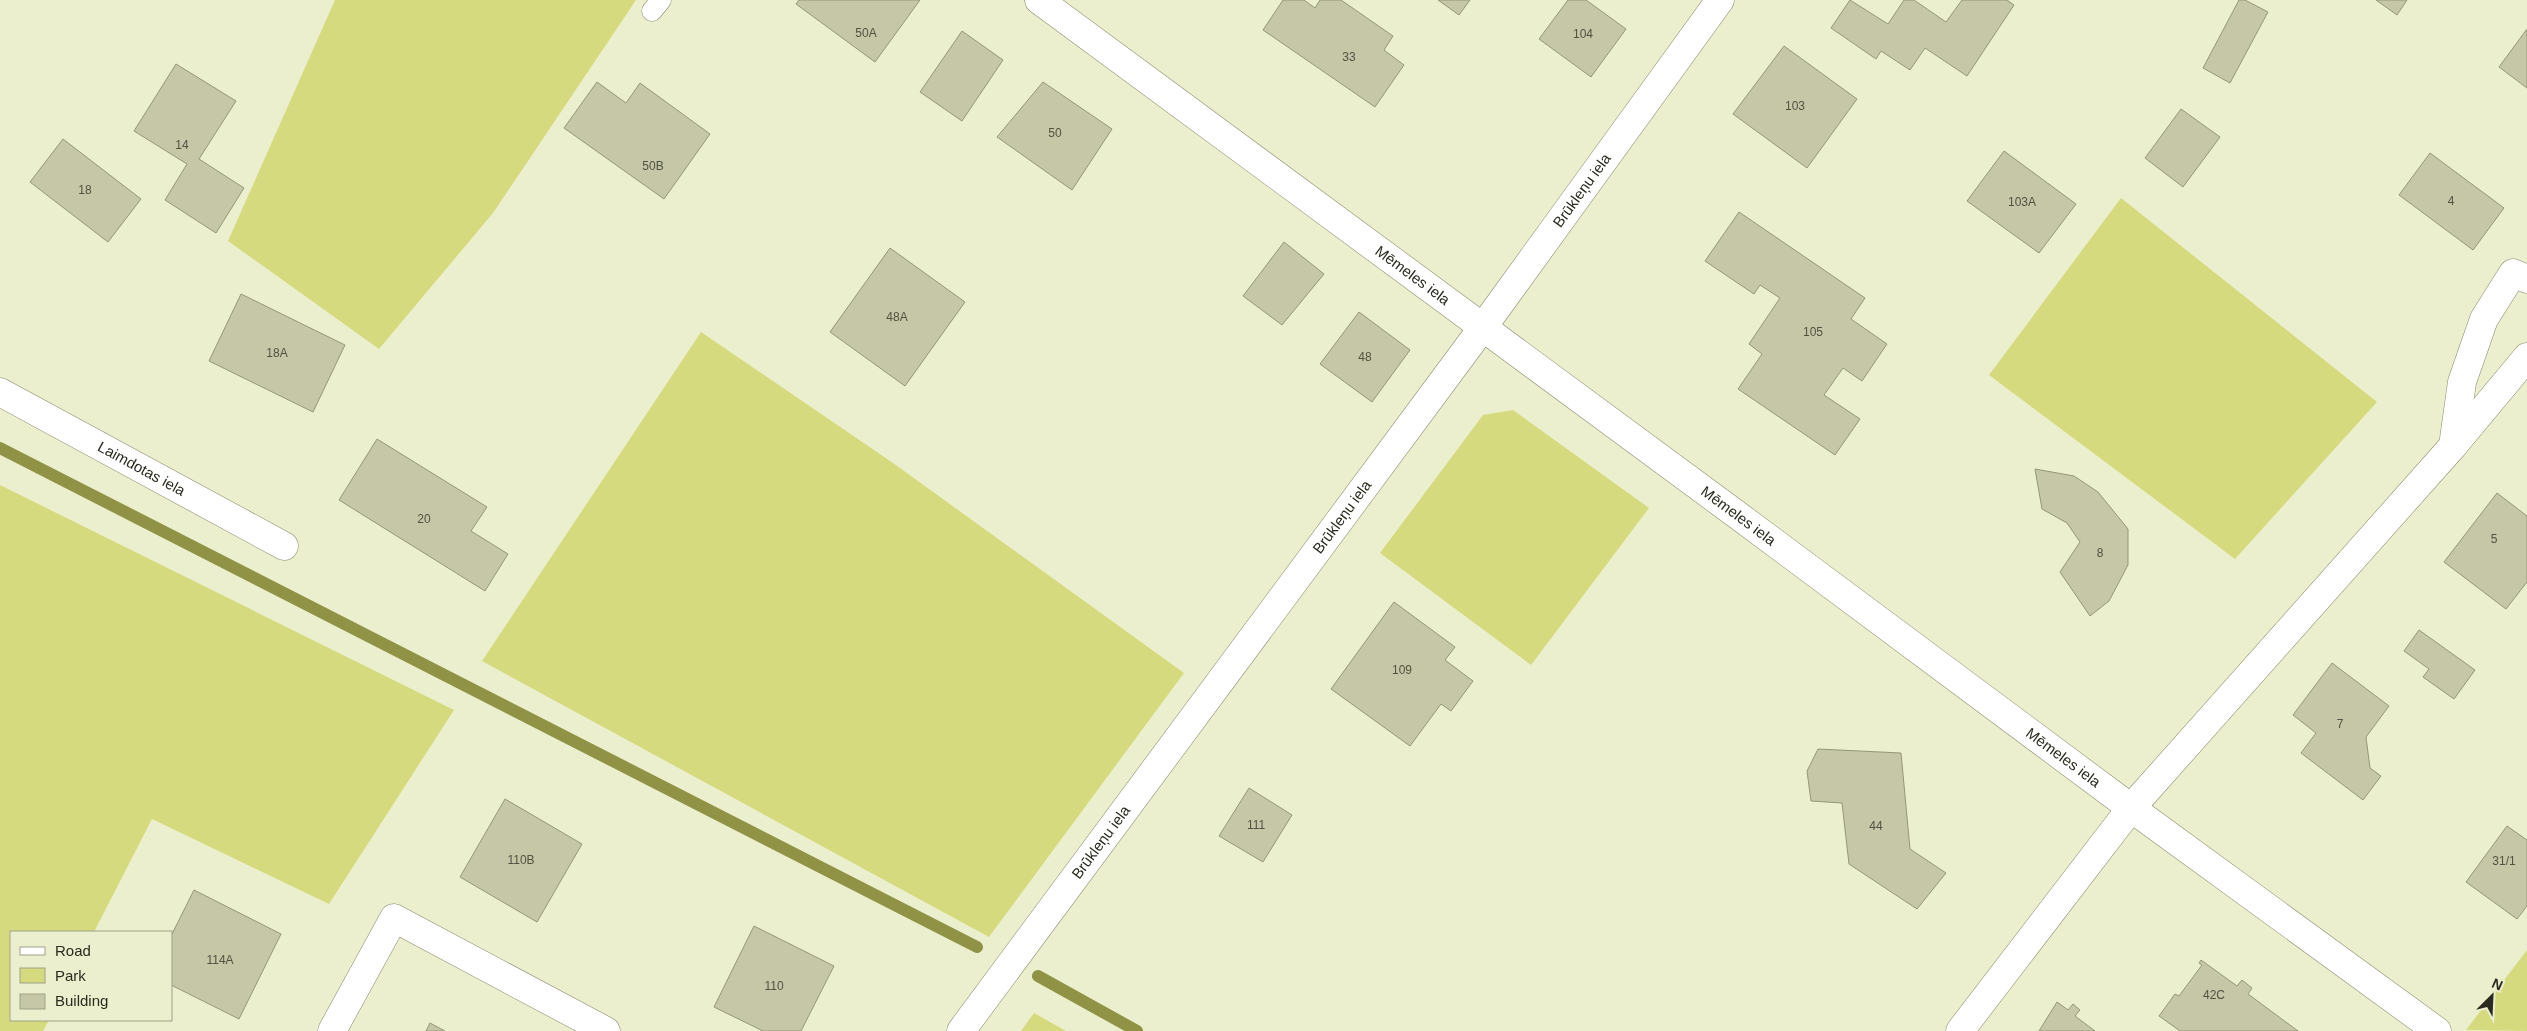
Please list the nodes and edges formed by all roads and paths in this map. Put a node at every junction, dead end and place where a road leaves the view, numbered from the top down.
1 (1039, 0) edge
2 (1720, 0) edge
3 (2527, 279) edge
4 (1483, 327) junction
5 (2527, 357) edge
6 (0, 392) edge
7 (2453, 446) junction
8 (284, 546) dead end
9 (2130, 808) junction
10 (332, 1031) edge
11 (606, 1031) edge
12 (961, 1031) edge
13 (1960, 1031) edge
14 (2437, 1031) edge

1 - 4 street, Mēmeles iela
2 - 4 street, Brūkleņu iela
3 - 7 street
4 - 9 street, Mēmeles iela
4 - 12 street, Brūkleņu iela
5 - 7 street
6 - 8 street, Laimdotas iela
7 - 9 street
9 - 13 street
9 - 14 street, Mēmeles iela
10 - 11 street

